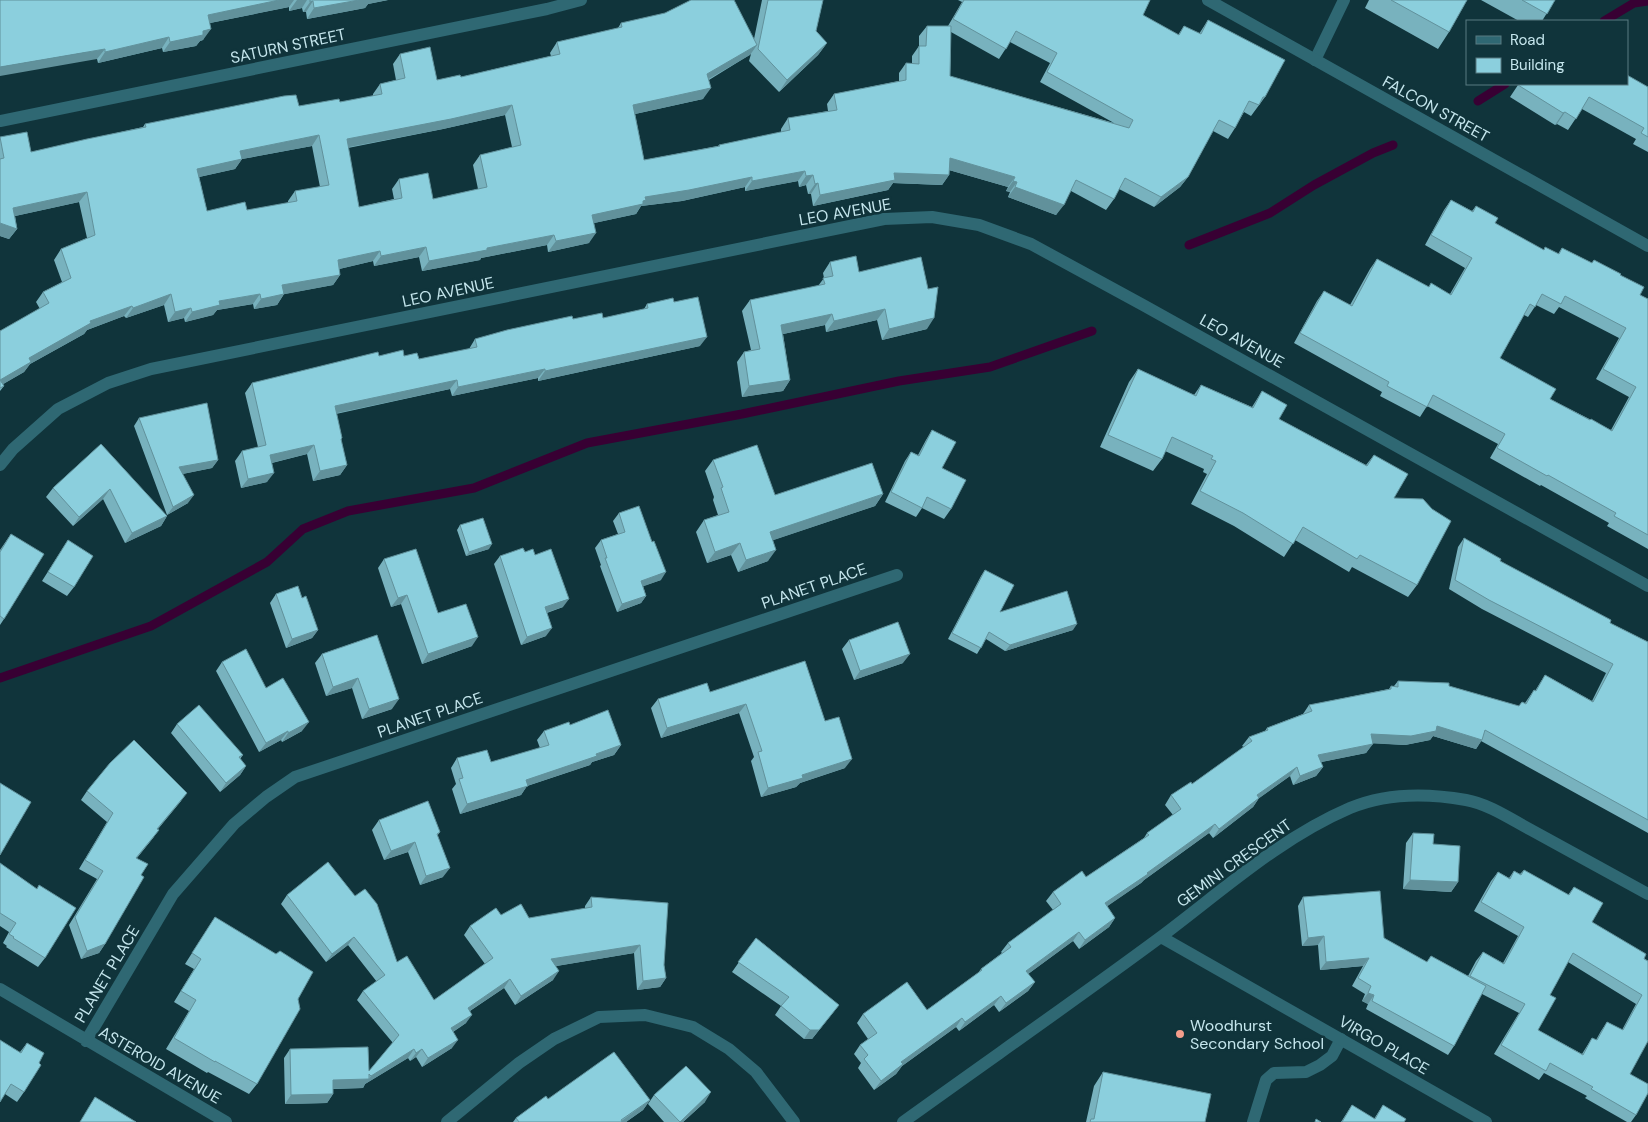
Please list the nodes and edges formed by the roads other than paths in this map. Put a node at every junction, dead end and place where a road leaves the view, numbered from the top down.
1 (582, 0) edge
2 (1208, 0) edge
3 (1344, 0) edge
4 (1223, 4) edge
5 (1315, 60) junction
6 (0, 121) edge
7 (1648, 246) edge
8 (0, 465) edge
9 (897, 575) dead end
10 (1648, 586) edge
11 (1648, 894) edge
12 (1161, 937) junction
13 (0, 989) edge
14 (1341, 1039) junction
15 (86, 1041) junction
16 (226, 1122) edge
17 (447, 1122) edge
18 (794, 1122) edge
19 (903, 1122) edge
20 (1253, 1122) edge
21 (1486, 1122) edge

1 - 6 street, SATURN STREET
2 - 4 street, FALCON STREET
3 - 5 street
4 - 5 street, FALCON STREET
5 - 7 street, FALCON STREET
8 - 10 street, LEO AVENUE
9 - 15 street, PLANET PLACE
11 - 12 street, GEMINI CRESCENT
12 - 14 street, VIRGO PLACE
12 - 19 street, GEMINI CRESCENT
13 - 15 street, ASTEROID AVENUE
14 - 20 street
14 - 21 street, VIRGO PLACE
15 - 16 street, ASTEROID AVENUE
17 - 18 street

